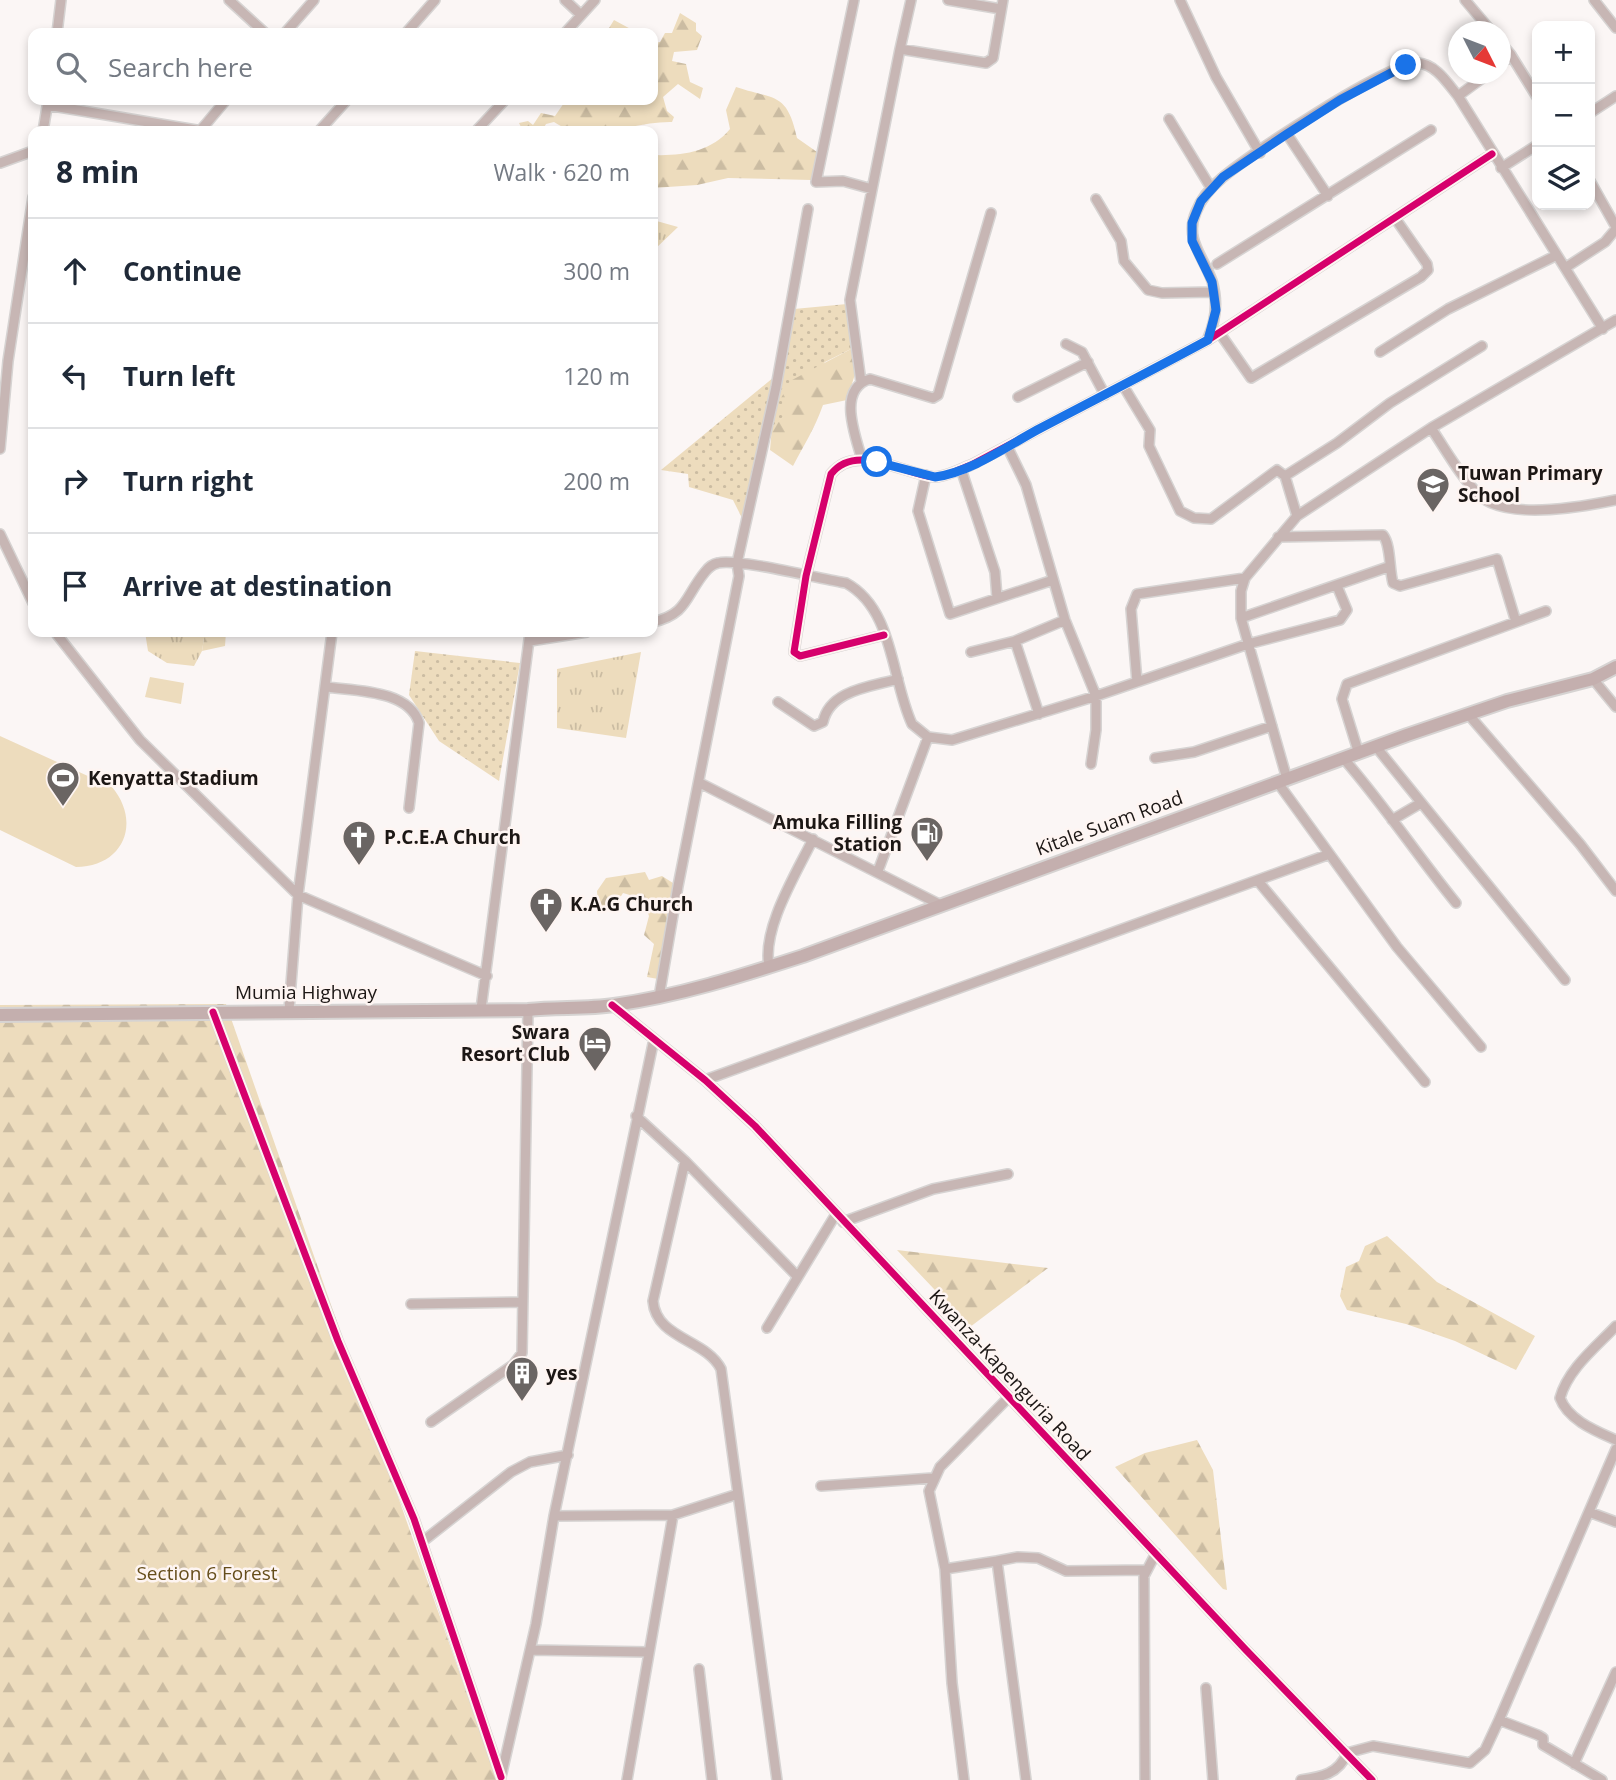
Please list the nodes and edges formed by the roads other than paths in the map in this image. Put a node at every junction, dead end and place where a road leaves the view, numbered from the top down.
1 (61, 0) edge
2 (229, 0) edge
3 (314, 0) edge
4 (435, 0) edge
5 (565, 0) edge
6 (595, 0) edge
7 (854, 0) edge
8 (911, 0) edge
9 (948, 0) edge
10 (1180, 0) edge
11 (1465, 0) edge
12 (1594, 0) edge
13 (1002, 5) edge
14 (581, 15) junction
15 (1483, 21) edge
16 (58, 28) edge
17 (260, 28) edge
18 (289, 28) edge
19 (410, 28) edge
20 (569, 28) edge
21 (1616, 28) edge
22 (900, 49) junction
23 (1511, 55) edge
24 (1474, 84) edge
25 (1532, 89) edge
26 (1458, 96) junction
27 (1616, 96) edge
28 (48, 105) edge
29 (59, 105) edge
30 (222, 105) edge
31 (342, 105) edge
32 (500, 105) edge
33 (1595, 110) edge
34 (1169, 119) dead end
35 (44, 126) edge
36 (178, 126) edge
37 (204, 126) edge
38 (324, 126) edge
39 (481, 126) edge
40 (1431, 130) dead end
41 (1287, 134) junction
42 (1534, 147) edge
43 (28, 153) edge
44 (1259, 153) junction
45 (1492, 154) junction
46 (0, 163) edge
47 (1501, 168) junction
48 (1211, 188) junction
49 (872, 189) junction
50 (1595, 190) edge
51 (1328, 196) junction
52 (1096, 199) dead end
53 (808, 209) dead end
54 (991, 213) dead end
55 (1395, 219) junction
56 (28, 225) edge
57 (1616, 228) edge
58 (1557, 255) junction
59 (1217, 264) dead end
60 (1565, 268) junction
61 (1213, 292) junction
62 (1616, 320) edge
63 (1602, 329) junction
64 (1219, 332) junction
65 (1208, 340) junction
66 (1066, 344) dead end
67 (1482, 346) dead end
68 (1380, 352) dead end
69 (4, 361) edge
70 (1087, 362) junction
71 (861, 382) junction
72 (1124, 387) junction
73 (1105, 395) junction
74 (1018, 397) dead end
75 (1, 418) edge
76 (1432, 428) junction
77 (1007, 446) junction
78 (0, 449) edge
79 (862, 460) junction
80 (961, 469) junction
81 (926, 475) junction
82 (1285, 476) junction
83 (1616, 500) edge
84 (1297, 516) junction
85 (0, 536) edge
86 (1278, 537) junction
87 (737, 563) junction
88 (1388, 567) junction
89 (806, 576) junction
90 (1245, 578) junction
91 (1053, 580) junction
92 (1337, 586) junction
93 (28, 593) edge
94 (997, 598) junction
95 (1546, 611) dead end
96 (1241, 618) junction
97 (1065, 620) junction
98 (658, 621) edge
99 (1516, 622) junction
100 (884, 635) junction
101 (59, 637) edge
102 (332, 637) edge
103 (530, 637) edge
104 (1015, 641) junction
105 (1248, 644) junction
106 (971, 652) dead end
107 (1616, 667) edge
108 (898, 678) junction
109 (1593, 679) junction
110 (1136, 682) junction
111 (327, 687) junction
112 (1096, 696) junction
113 (778, 702) dead end
114 (1616, 707) edge
115 (1039, 714) junction
116 (1468, 714) junction
117 (1272, 726) junction
118 (928, 737) junction
119 (1377, 748) junction
120 (1359, 754) junction
121 (1156, 758) dead end
122 (1344, 759) junction
123 (1091, 764) dead end
124 (1283, 781) junction
125 (700, 783) junction
126 (1421, 803) junction
127 (409, 808) dead end
128 (1392, 820) junction
129 (813, 839) junction
130 (1327, 855) junction
131 (878, 871) junction
132 (1258, 881) junction
133 (1616, 891) edge
134 (298, 895) junction
135 (1456, 903) dead end
136 (941, 905) junction
137 (769, 966) junction
138 (487, 976) junction
139 (1565, 980) dead end
140 (659, 997) junction
141 (612, 1005) junction
142 (481, 1009) junction
143 (289, 1010) junction
144 (528, 1010) junction
145 (213, 1012) junction
146 (0, 1016) edge
147 (654, 1039) junction
148 (1481, 1047) dead end
149 (705, 1080) junction
150 (1426, 1082) dead end
151 (636, 1116) junction
152 (685, 1161) junction
153 (1008, 1174) dead end
154 (840, 1218) junction
155 (797, 1276) junction
156 (521, 1302) junction
157 (411, 1304) dead end
158 (1616, 1326) edge
159 (767, 1328) dead end
160 (1009, 1397) junction
161 (431, 1422) dead end
162 (1616, 1440) edge
163 (1616, 1449) edge
164 (568, 1455) junction
165 (933, 1478) junction
166 (821, 1486) dead end
167 (738, 1494) junction
168 (1589, 1513) junction
169 (673, 1515) junction
170 (554, 1516) junction
171 (1616, 1522) edge
172 (422, 1542) junction
173 (1156, 1553) junction
174 (997, 1561) junction
175 (945, 1569) junction
176 (1146, 1570) junction
177 (530, 1650) junction
178 (649, 1652) junction
179 (699, 1669) dead end
180 (1616, 1672) edge
181 (1206, 1688) dead end
182 (1499, 1720) junction
183 (1347, 1754) junction
184 (1574, 1764) junction
185 (501, 1779) edge
186 (627, 1780) edge
187 (712, 1780) edge
188 (777, 1780) edge
189 (964, 1780) edge
190 (1026, 1780) edge
191 (1145, 1780) edge
192 (1213, 1780) edge
193 (1301, 1780) edge
194 (1373, 1780) edge
195 (1602, 1780) edge

1 - 16 street
2 - 17 street
3 - 18 street
4 - 19 street
5 - 14 street
6 - 14 street
7 - 49 street
8 - 22 street
9 - 13 street
10 - 44 street
11 - 15 street
12 - 21 street
13 - 22 street
14 - 20 street
22 - 49 street
23 - 25 street
24 - 26 street
26 - 41 street
26 - 45 street
27 - 33 street
28 - 35 street
29 - 36 street
30 - 37 street
31 - 38 street
32 - 39 street
34 - 48 street
40 - 51 street
41 - 44 street
41 - 51 street
42 - 47 street
43 - 46 street
44 - 48 street
45 - 47 street
45 - 55 street
47 - 58 street
48 - 61 street
49 - 71 street
50 - 57 street
51 - 59 street
52 - 61 street
53 - 87 street
54 - 71 street
55 - 64 street
55 - 64 street
56 - 69 street
57 - 60 street
58 - 60 street
58 - 68 street
60 - 63 street
61 - 65 street
62 - 63 street
63 - 76 street
64 - 65 street
65 - 72 street
66 - 70 street
67 - 82 street
69 - 75 street
70 - 73 street
70 - 74 street
71 - 79 street
72 - 73 street
72 - 82 street
73 - 77 street
75 - 78 street
76 - 83 street
76 - 84 street
77 - 80 street
77 - 91 street
79 - 81 street
79 - 89 street
80 - 81 street
80 - 94 street
81 - 94 street
82 - 84 street
84 - 86 street
85 - 93 street
86 - 88 street
86 - 90 street
87 - 89 street
87 - 98 street
87 - 125 street
88 - 92 street
88 - 99 street
89 - 100 street
89 - 100 street
90 - 96 street
90 - 110 street
91 - 94 street
91 - 97 street
92 - 96 street
92 - 105 street
95 - 99 street
96 - 105 street
97 - 104 street
97 - 112 street
99 - 120 street
100 - 108 street
101 - 134 street
102 - 111 street
103 - 138 street
104 - 106 street
104 - 115 street
105 - 110 street
105 - 117 street
107 - 109 highway, Kitale Suam Road
108 - 113 street
108 - 118 street
109 - 114 street
109 - 116 highway, Kitale Suam Road
110 - 112 street
111 - 127 street
111 - 134 street
112 - 115 street
112 - 123 street
115 - 118 street
116 - 119 highway, Kitale Suam Road
116 - 133 street
117 - 121 street
117 - 124 street
118 - 131 street
119 - 120 highway, Kitale Suam Road
119 - 126 street
120 - 122 highway, Kitale Suam Road
122 - 124 highway, Kitale Suam Road
122 - 128 street
124 - 130 street
124 - 136 highway, Kitale Suam Road
125 - 129 street
125 - 140 street
126 - 128 street
126 - 139 street
128 - 135 street
129 - 131 street
129 - 137 street
130 - 132 street
130 - 148 street
131 - 136 street
132 - 149 street
132 - 150 street
134 - 138 street
134 - 143 street
136 - 137 highway, Kitale Suam Road
137 - 140 highway, Kitale Suam Road
138 - 142 street
140 - 141 highway, Kitale Suam Road
141 - 144 highway, Mumia Highway
141 - 147 street, Kwanza-Kapenguria Road
142 - 143 highway, Mumia Highway
142 - 144 highway, Mumia Highway
143 - 145 highway, Mumia Highway
144 - 156 street
145 - 146 highway, Mumia Highway
145 - 172 street
147 - 149 street, Kwanza-Kapenguria Road
147 - 151 street
149 - 154 street, Kwanza-Kapenguria Road
151 - 152 street
151 - 164 street
152 - 155 street
152 - 167 street
153 - 154 street
154 - 155 street
154 - 160 street, Kwanza-Kapenguria Road
155 - 159 street
156 - 157 street
156 - 161 street
158 - 162 street
160 - 165 street
160 - 173 street, Kwanza-Kapenguria Road
163 - 168 street
164 - 170 street
164 - 172 street
165 - 166 street
165 - 175 street
167 - 169 street
167 - 188 street
168 - 171 street
168 - 182 street
169 - 170 street
169 - 178 street
170 - 177 street
172 - 185 street
173 - 176 street
173 - 183 street, Kwanza-Kapenguria Road
174 - 175 street
174 - 176 street
174 - 190 street
175 - 189 street
176 - 191 street
177 - 178 street
177 - 185 street
178 - 186 street
179 - 187 street
180 - 184 street
181 - 192 street
182 - 183 street
182 - 184 street
183 - 193 street
183 - 194 street, Kwanza-Kapenguria Road
184 - 195 street

